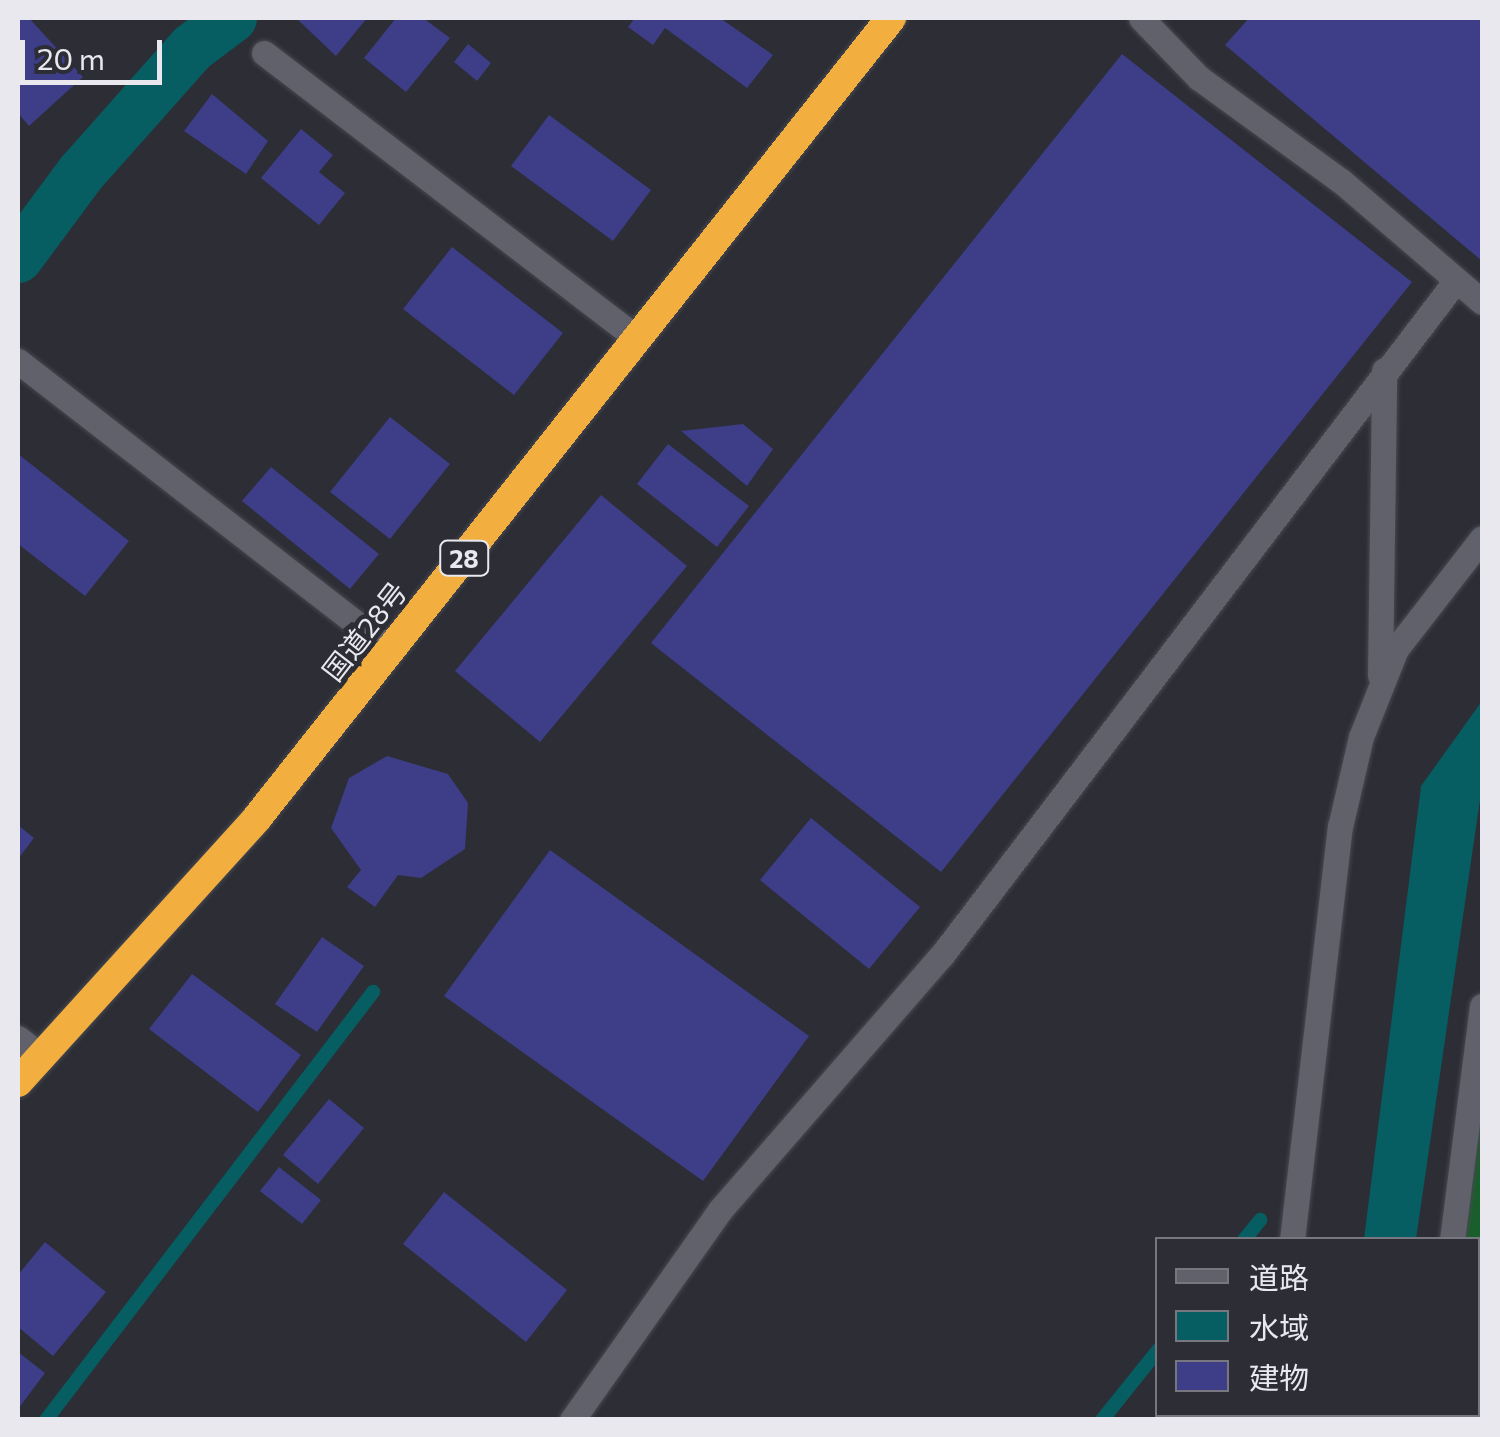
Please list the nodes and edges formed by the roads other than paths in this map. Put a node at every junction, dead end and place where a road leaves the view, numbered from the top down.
1 (891, 18) edge
2 (1141, 18) edge
3 (264, 53) dead end
4 (1454, 283) junction
5 (1482, 302) edge
6 (637, 338) junction
7 (18, 361) edge
8 (1384, 370) junction
9 (1482, 538) edge
10 (391, 650) junction
11 (1379, 692) junction
12 (1482, 1006) edge
13 (29, 1047) edge
14 (18, 1082) edge
15 (1292, 1237) edge
16 (1452, 1237) edge
17 (572, 1420) edge

1 - 6 highway, 国道28号 / 28
2 - 4 street
3 - 6 street
4 - 5 street
4 - 8 street
6 - 10 highway, 国道28号 / 28
7 - 10 street
8 - 11 street
8 - 17 street
9 - 11 street
10 - 13 highway, 国道28号 / 28
11 - 15 street
12 - 16 street
13 - 14 highway, 国道28号 / 28

